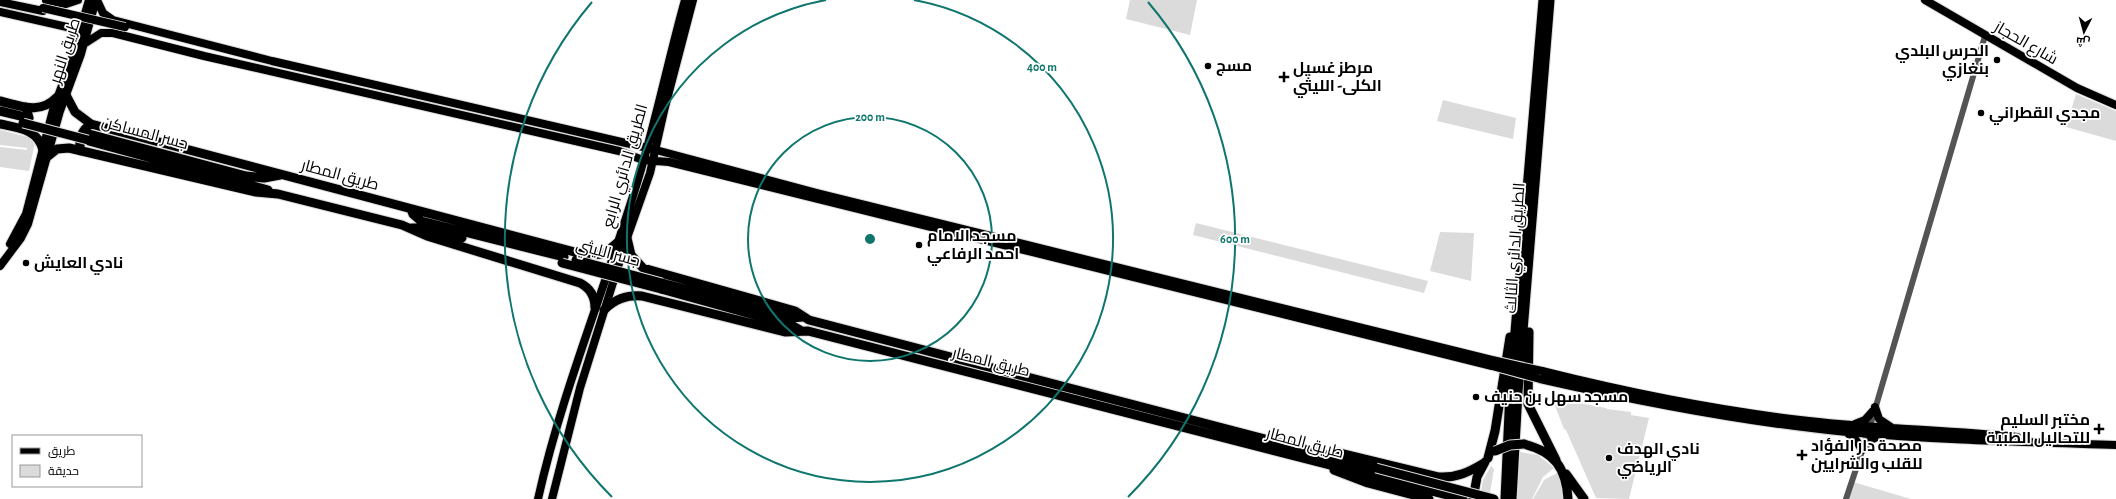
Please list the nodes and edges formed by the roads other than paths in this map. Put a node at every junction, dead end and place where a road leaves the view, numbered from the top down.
1 (8, 0) edge
2 (78, 0) edge
3 (89, 0) edge
4 (96, 0) edge
5 (685, 0) edge
6 (693, 0) edge
7 (1543, 0) edge
8 (1550, 0) edge
9 (1925, 0) edge
10 (0, 2) edge
11 (44, 6) edge
12 (0, 12) edge
13 (124, 29) junction
14 (1985, 36) junction
15 (1543, 40) junction
16 (80, 44) junction
17 (225, 49) junction
18 (221, 59) junction
19 (267, 60) junction
20 (262, 68) junction
21 (1540, 75) junction
22 (61, 96) junction
23 (0, 101) edge
24 (2116, 105) edge
25 (26, 107) junction
26 (479, 110) junction
27 (0, 111) edge
28 (0, 118) edge
29 (477, 118) junction
30 (0, 124) edge
31 (91, 124) junction
32 (20, 129) junction
33 (658, 140) junction
34 (646, 148) junction
35 (656, 150) junction
36 (81, 151) junction
37 (45, 153) junction
38 (669, 158) junction
39 (644, 160) junction
40 (653, 161) junction
41 (650, 173) junction
42 (282, 175) junction
43 (274, 194) junction
44 (411, 209) junction
45 (411, 229) junction
46 (627, 238) junction
47 (617, 243) junction
48 (577, 253) junction
49 (0, 258) edge
50 (0, 266) edge
51 (655, 272) junction
52 (568, 279) junction
53 (648, 297) junction
54 (1527, 303) junction
55 (600, 309) junction
56 (1517, 311) junction
57 (802, 317) junction
58 (800, 330) junction
59 (1541, 375) junction
60 (1874, 409) junction
61 (1854, 425) junction
62 (1895, 428) junction
63 (1869, 430) junction
64 (1846, 432) junction
65 (1884, 435) junction
66 (2116, 440) edge
67 (2116, 445) edge
68 (1862, 450) junction
69 (1314, 452) junction
70 (1486, 460) junction
71 (1321, 463) junction
72 (1558, 463) junction
73 (1375, 472) junction
74 (539, 498) edge
75 (552, 499) edge
76 (1429, 499) edge
77 (1463, 499) edge
78 (1473, 499) edge
79 (1494, 499) edge
80 (1505, 499) edge
81 (1512, 499) edge
82 (1568, 499) edge
83 (1584, 499) edge
84 (1846, 499) edge

1 - 11 main road
2 - 11 main road
3 - 16 main road, طريق النهر
4 - 16 main road, طريق النهر
4 - 17 main road
5 - 34 main road, الطريق الدائري الرابع
6 - 33 main road, الطريق الدائري الرابع
7 - 15 highway, الطريق الدائري الثالث
8 - 15 highway, الطريق الدائري الثالث
9 - 14 main road, شارع الحجاز
10 - 11 main road
11 - 13 main road
12 - 16 main road
13 - 17 main road
13 - 18 main road
14 - 24 main road, شارع الحجاز
14 - 60 street
15 - 21 highway, الطريق الدائري الثالث
16 - 18 main road
16 - 22 main road, طريق النهر
17 - 19 main road
18 - 20 main road
19 - 20 main road
19 - 26 main road
20 - 29 main road
21 - 54 highway, الطريق الدائري الثالث
21 - 56 highway, الطريق الدائري الثالث
22 - 25 highway
22 - 31 highway, طريق المطار
22 - 37 main road, طريق النهر
23 - 25 highway
25 - 32 highway
26 - 29 main road
26 - 34 main road
27 - 42 highway, جسر المساكن
28 - 43 highway, جسر المساكن, bridge
29 - 39 main road
30 - 32 highway
31 - 36 highway
31 - 42 highway, طريق المطار
32 - 37 highway
33 - 35 main road, الطريق الدائري الرابع
33 - 38 main road
34 - 35 main road
34 - 39 main road, الطريق الدائري الرابع
35 - 38 main road
35 - 40 main road, الطريق الدائري الرابع
36 - 37 highway, طريق المطار
36 - 43 highway, طريق المطار
37 - 49 main road
37 - 50 main road
38 - 40 main road
38 - 41 main road
38 - 59 main road, bridge
39 - 40 main road
39 - 47 main road, الطريق الدائري الرابع
40 - 41 main road, الطريق الدائري الرابع
41 - 46 main road, الطريق الدائري الرابع
42 - 44 highway, طريق المطار
43 - 45 highway, طريق المطار
44 - 48 highway, طريق المطار
44 - 57 highway, جسر الليثي, bridge
45 - 52 highway, طريق المطار
45 - 58 highway, جسر الليثي, bridge
46 - 51 highway, طريق المطار
46 - 55 main road, الطريق الدائري الرابع
47 - 48 highway, طريق المطار
47 - 55 main road, الطريق الدائري الرابع
48 - 52 highway
51 - 53 highway
51 - 57 highway, طريق المطار
52 - 55 highway, طريق المطار
53 - 55 highway, طريق المطار
53 - 58 highway, طريق المطار
54 - 72 highway
54 - 81 highway, الطريق الدائري الثالث
55 - 74 main road, الطريق الدائري الرابع
55 - 75 main road, الطريق الدائري الرابع
56 - 70 highway
56 - 80 highway, الطريق الدائري الثالث
57 - 69 highway, طريق المطار
58 - 71 highway, طريق المطار
59 - 61 main road
59 - 64 main road
60 - 61 main road
60 - 62 main road
60 - 63 street
61 - 63 main road
62 - 63 main road
62 - 66 main road
63 - 64 main road
63 - 65 main road
63 - 68 street
64 - 68 main road
65 - 67 main road
65 - 68 main road
68 - 84 street
69 - 70 highway
69 - 73 highway, طريق المطار
70 - 72 highway, bridge
70 - 78 highway
71 - 73 highway, طريق المطار
71 - 76 highway
72 - 82 highway
72 - 83 highway
73 - 77 highway
73 - 79 highway, bridge

